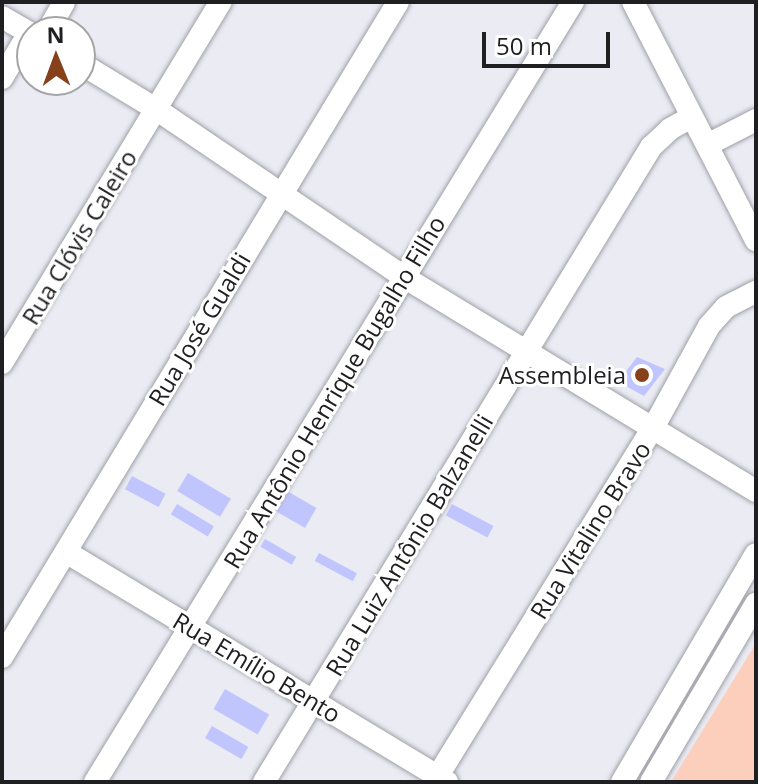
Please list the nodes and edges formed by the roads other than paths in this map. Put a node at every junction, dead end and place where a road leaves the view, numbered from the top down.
1 (221, 2) edge
2 (398, 2) edge
3 (573, 2) edge
4 (634, 2) edge
5 (16, 59) edge
6 (96, 73) edge
7 (2, 78) edge
8 (156, 109) junction
9 (692, 117) junction
10 (756, 120) edge
11 (707, 145) junction
12 (279, 196) junction
13 (756, 240) edge
14 (404, 277) junction
15 (756, 292) edge
16 (527, 351) junction
17 (2, 363) edge
18 (653, 428) junction
19 (756, 491) edge
20 (66, 552) junction
21 (755, 556) edge
22 (756, 604) edge
23 (190, 627) junction
24 (2, 657) edge
25 (313, 701) junction
26 (440, 780) edge
27 (95, 782) edge
28 (264, 782) edge
29 (622, 782) edge
30 (651, 782) edge

1 - 8 street, Rua Clóvis Caleiro
2 - 12 street, Rua José Gualdi
3 - 14 street, Rua Antônio Henrique Bugalho Filho
4 - 9 street
5 - 7 street
6 - 8 street
8 - 12 street
8 - 17 street, Rua Clóvis Caleiro
9 - 11 street
9 - 16 street, Rua Luiz Antônio Balzanelli
10 - 11 street
11 - 13 street
12 - 14 street
12 - 20 street, Rua José Gualdi
14 - 16 street
14 - 23 street, Rua Antônio Henrique Bugalho Filho
15 - 18 street, Rua Vitalino Bravo
16 - 18 street
16 - 25 street, Rua Luiz Antônio Balzanelli
18 - 19 street
18 - 26 street, Rua Vitalino Bravo
20 - 23 street, Rua Emílio Bento
20 - 24 street, Rua José Gualdi
21 - 29 street
22 - 30 street
23 - 25 street, Rua Emílio Bento
23 - 27 street, Rua Antônio Henrique Bugalho Filho
25 - 26 street, Rua Emílio Bento
25 - 28 street, Rua Luiz Antônio Balzanelli

